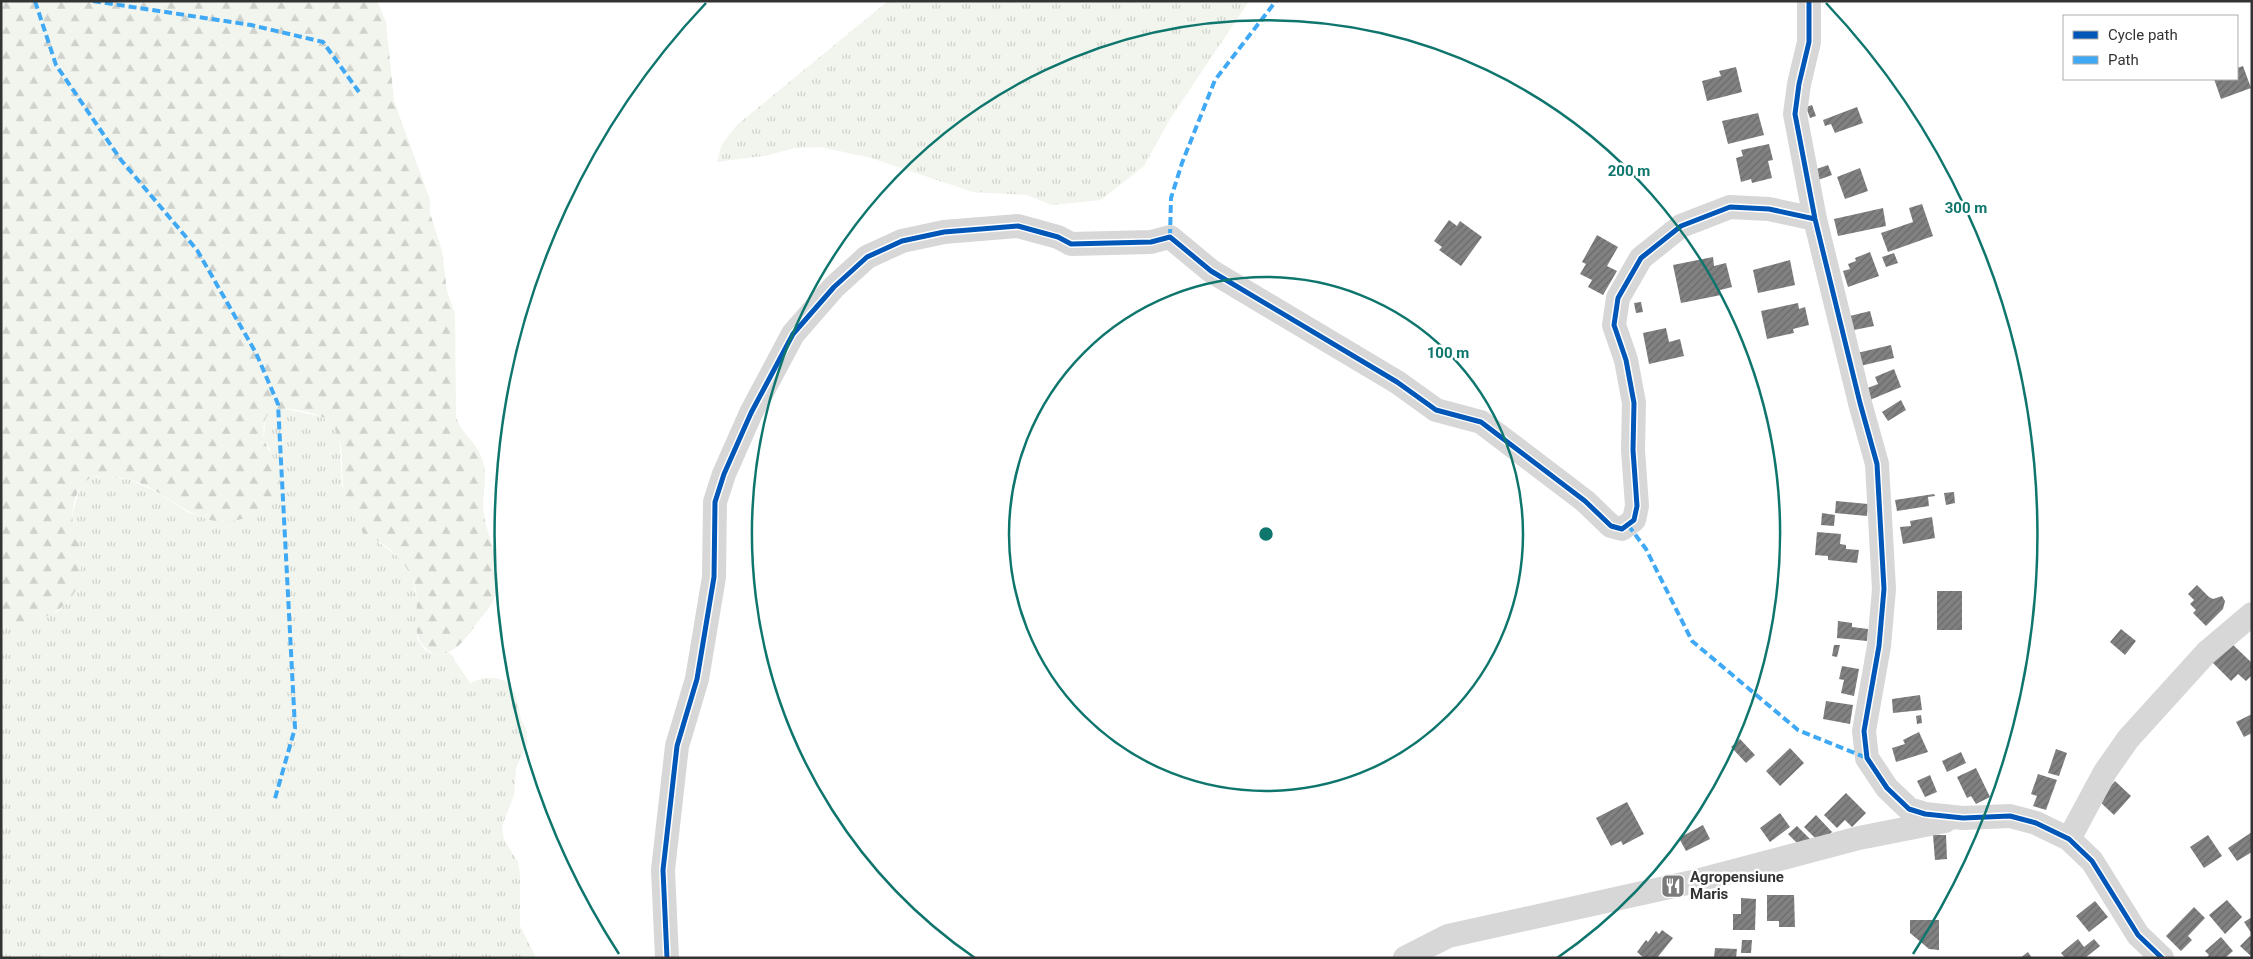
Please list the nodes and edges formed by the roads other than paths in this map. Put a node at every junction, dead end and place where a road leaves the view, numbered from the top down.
1 (1809, 1) edge
2 (1815, 219) junction
3 (2252, 614) edge
4 (1887, 788) junction
5 (1964, 818) junction
6 (1859, 838) junction
7 (2069, 838) junction
8 (667, 958) edge
9 (1405, 958) edge
10 (2162, 958) edge

1 - 2 street
2 - 4 street
2 - 8 street
3 - 7 street
4 - 5 street
4 - 6 street
5 - 6 street
5 - 7 street
6 - 9 street
7 - 10 street

